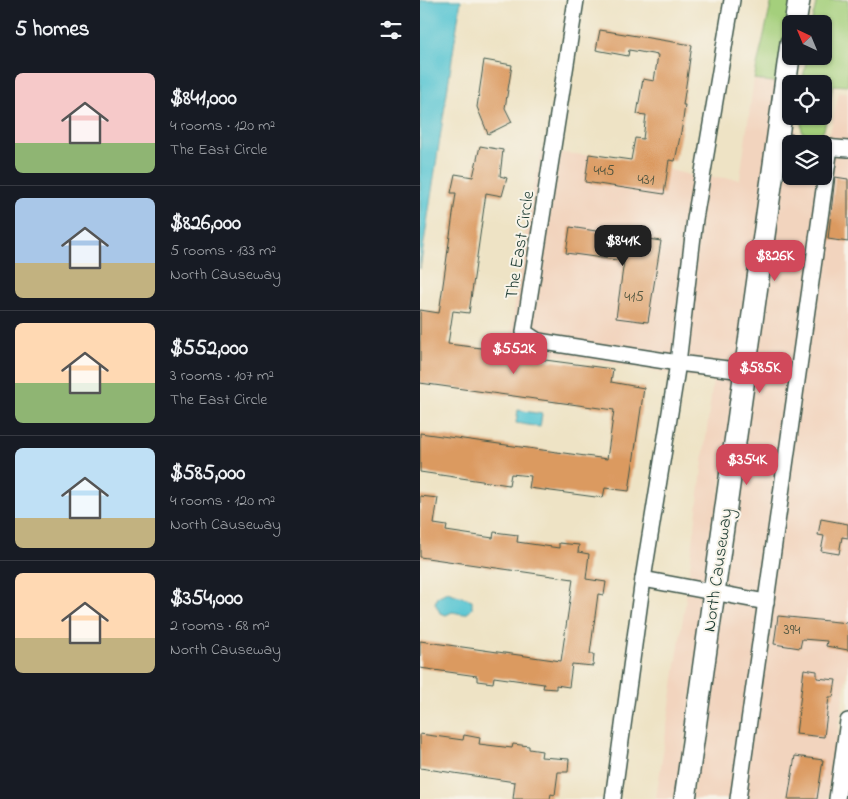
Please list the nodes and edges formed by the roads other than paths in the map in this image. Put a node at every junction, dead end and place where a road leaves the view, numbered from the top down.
1 (576, 0) edge
2 (732, 0) edge
3 (799, 0) edge
4 (796, 15) edge
5 (788, 65) edge
6 (777, 141) junction
7 (782, 142) edge
8 (832, 148) edge
9 (848, 150) edge
10 (822, 185) edge
11 (678, 363) junction
12 (744, 371) junction
13 (643, 579) junction
14 (714, 594) junction
15 (766, 602) junction
16 (848, 720) edge
17 (613, 799) edge
18 (684, 799) edge
19 (738, 799) edge
20 (837, 799) edge

1 - 11 street, The East Circle
2 - 11 street
3 - 4 main road
5 - 6 main road, North Causeway
6 - 7 street
6 - 12 main road, North Causeway
8 - 9 street
10 - 15 street
11 - 12 street, The East Circle
11 - 13 street
12 - 14 main road, North Causeway
13 - 14 street
13 - 17 street
14 - 15 street
14 - 18 main road, North Causeway
15 - 19 street
16 - 20 street

